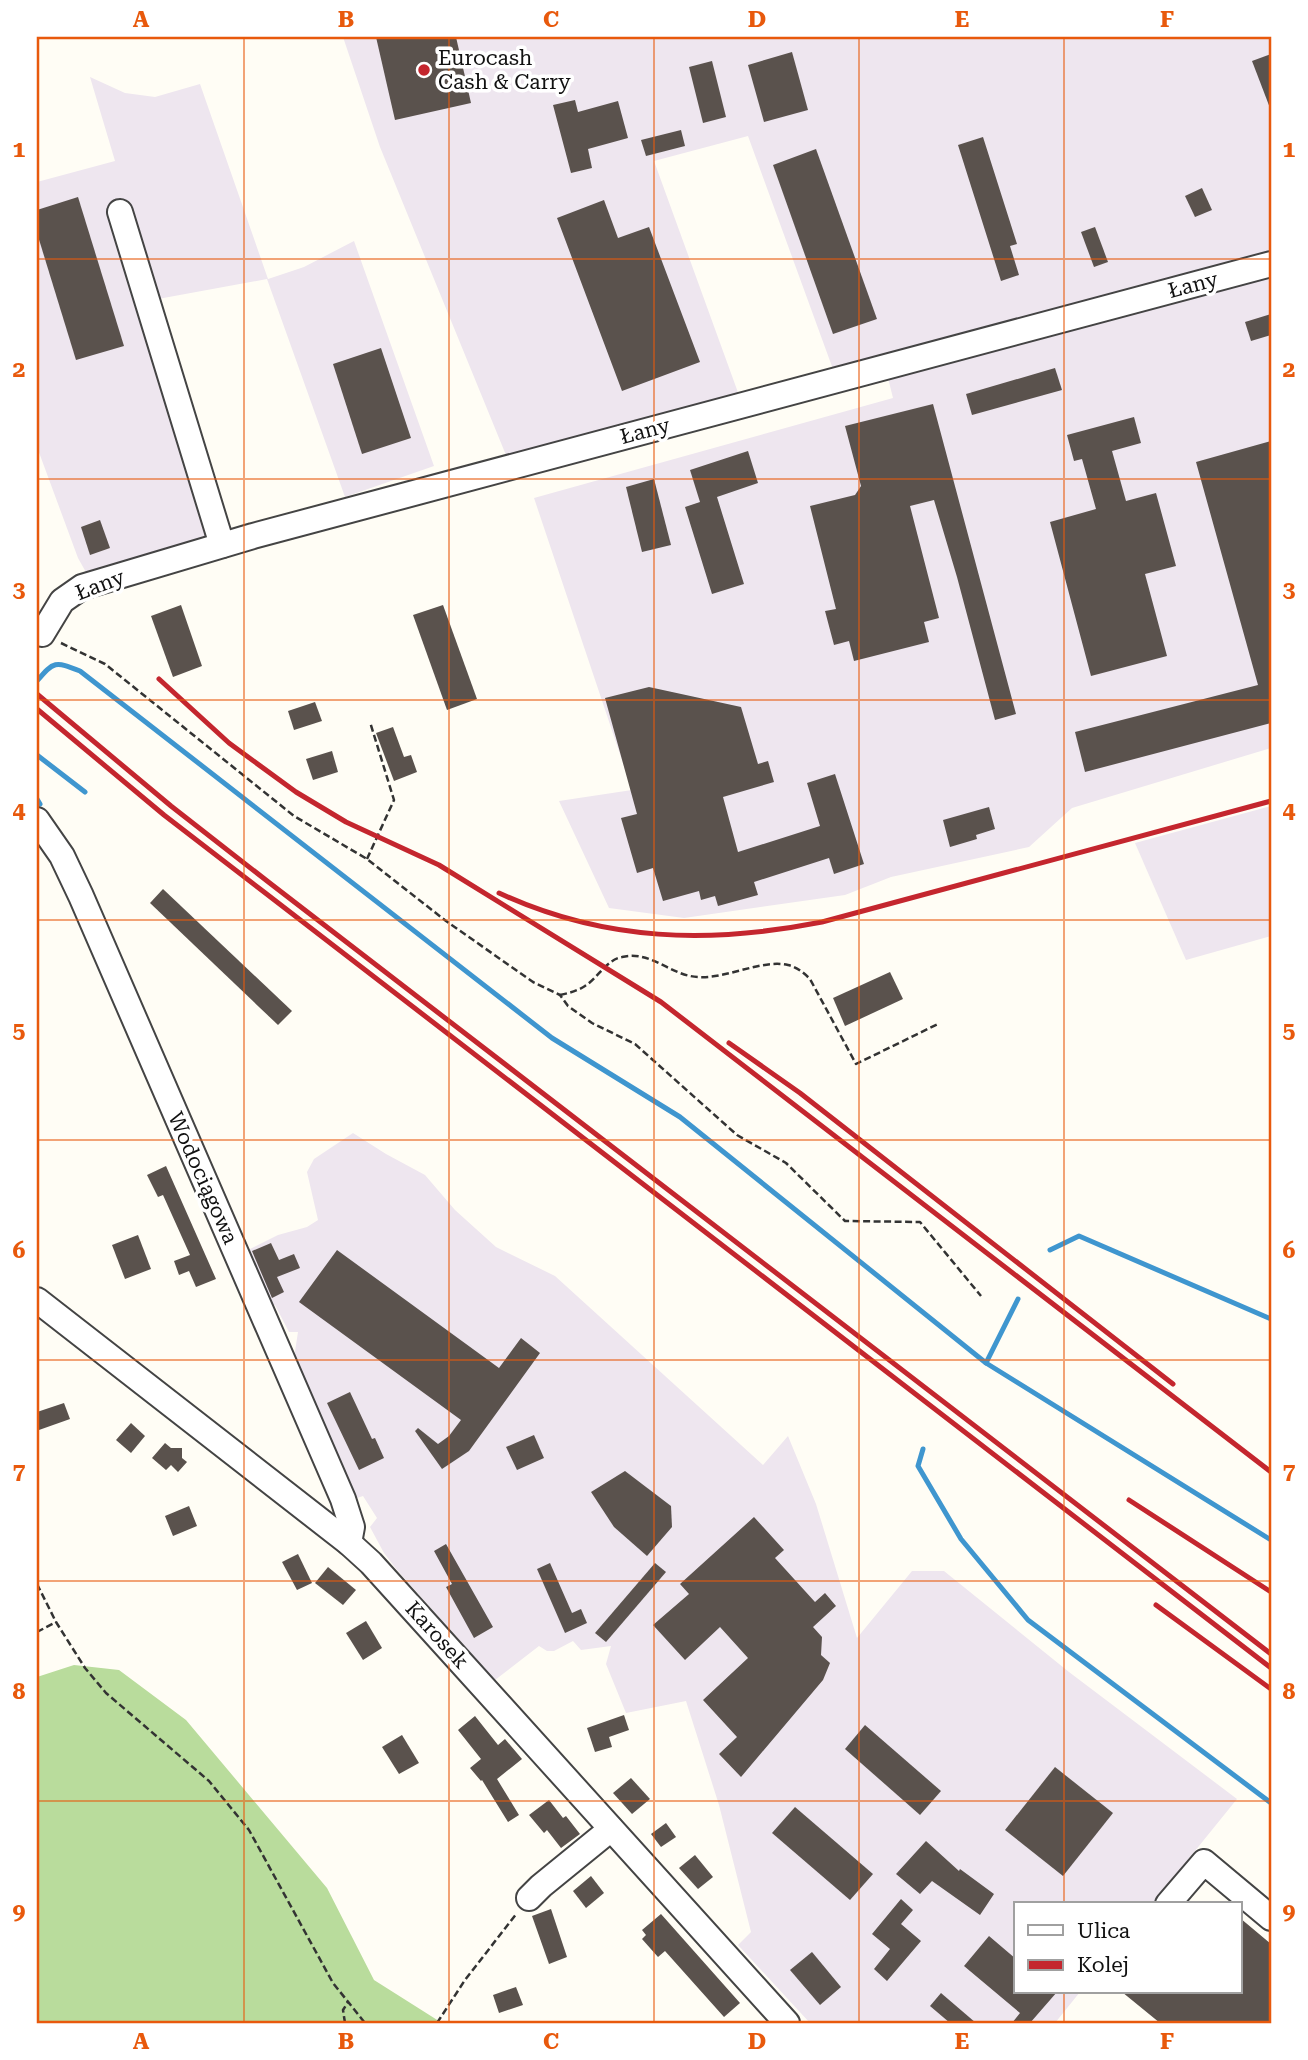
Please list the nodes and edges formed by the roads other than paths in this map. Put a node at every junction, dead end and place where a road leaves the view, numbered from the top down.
1 (120, 212) dead end
2 (1271, 264) edge
3 (222, 545) junction
4 (39, 635) edge
5 (37, 820) edge
6 (37, 1300) edge
7 (349, 1543) junction
8 (611, 1829) junction
9 (529, 1898) road end
10 (1170, 1902) edge
11 (1271, 1918) edge
12 (787, 2023) edge

1 - 3 street
2 - 3 street, Łany
3 - 4 street, Łany
5 - 7 street, Wodociągowa
6 - 7 street, Karosek
7 - 8 street, Karosek
8 - 9 street
8 - 12 street, Karosek
10 - 11 street

